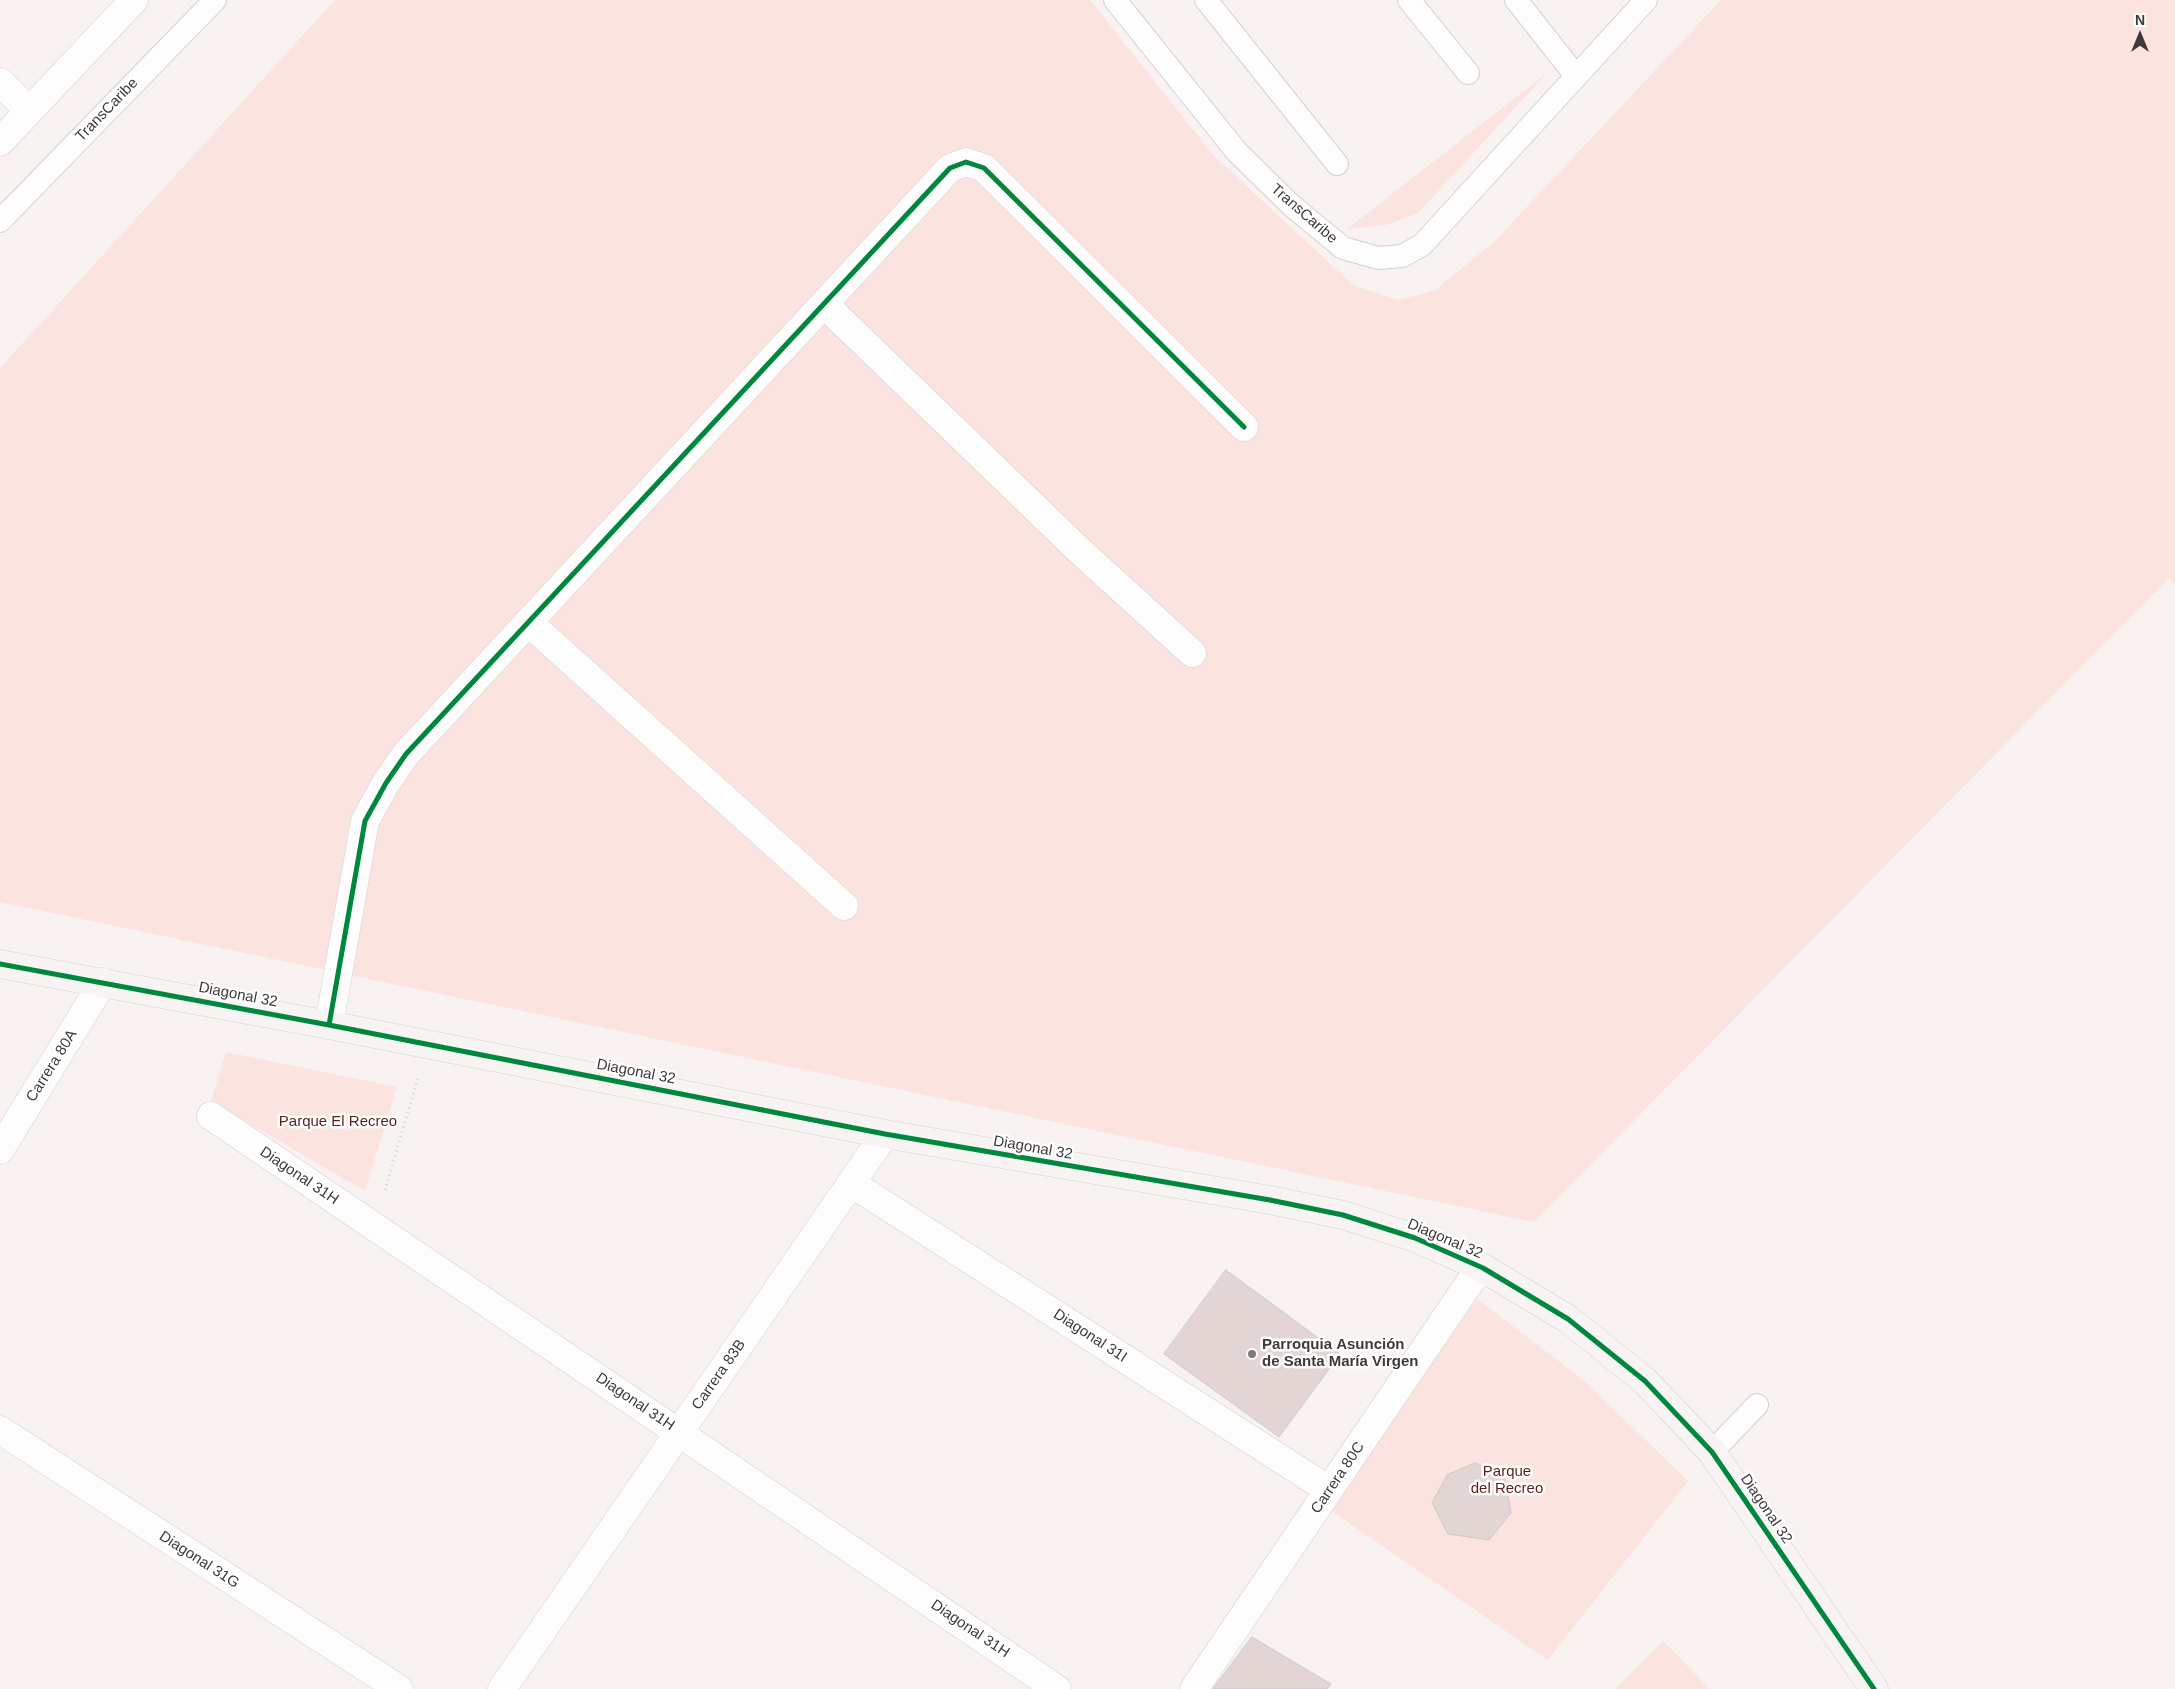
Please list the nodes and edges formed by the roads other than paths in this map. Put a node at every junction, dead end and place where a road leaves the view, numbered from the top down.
1 (134, 0) edge
2 (215, 0) edge
3 (1115, 0) edge
4 (1206, 0) edge
5 (1409, 0) edge
6 (1516, 0) edge
7 (1646, 0) edge
8 (1468, 73) dead end
9 (1576, 76) junction
10 (0, 82) edge
11 (29, 111) junction
12 (0, 142) edge
13 (1337, 164) dead end
14 (0, 221) edge
15 (824, 304) junction
16 (1244, 426) dead end
17 (528, 622) junction
18 (1192, 653) dead end
19 (844, 906) dead end
20 (0, 964) edge
21 (103, 982) junction
22 (329, 1025) junction
23 (211, 1116) dead end
24 (885, 1134) junction
25 (0, 1150) edge
26 (851, 1183) junction
27 (1483, 1268) junction
28 (1758, 1405) dead end
29 (0, 1430) edge
30 (679, 1432) junction
31 (1712, 1452) junction
32 (1329, 1490) junction
33 (399, 1689) edge
34 (502, 1689) edge
35 (1057, 1689) edge
36 (1194, 1689) edge
37 (1874, 1689) edge

1 - 11 street
2 - 14 lane, TransCaribe
3 - 9 lane, TransCaribe
4 - 13 lane
5 - 8 lane
6 - 9 lane
7 - 9 lane, TransCaribe
10 - 11 street
11 - 12 street
15 - 16 street
15 - 17 street
15 - 18 street
17 - 19 street
17 - 22 street
20 - 21 street, Diagonal 32
21 - 22 street, Diagonal 32
21 - 25 street, Carrera 80A
22 - 24 street, Diagonal 32
23 - 30 street, Diagonal 31H
24 - 26 street, Carrera 83B
24 - 27 street, Diagonal 32
26 - 30 street, Carrera 83B
26 - 32 street, Diagonal 31I
27 - 31 street, Diagonal 32
27 - 32 street, Carrera 80C
28 - 31 lane
29 - 33 street, Diagonal 31G
30 - 34 street, Carrera 83B
30 - 35 street, Diagonal 31H
31 - 37 street, Diagonal 32
32 - 36 street, Carrera 80C

